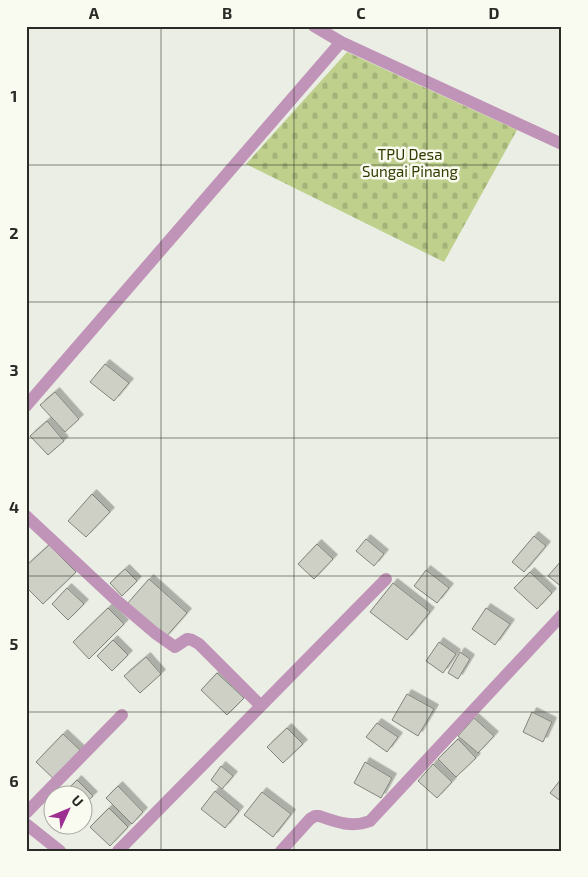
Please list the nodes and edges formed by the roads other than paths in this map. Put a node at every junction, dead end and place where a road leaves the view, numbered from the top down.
1 (314, 26) edge
2 (342, 42) junction
3 (562, 144) edge
4 (26, 406) edge
5 (26, 516) edge
6 (386, 579) dead end
7 (562, 615) edge
8 (261, 706) junction
9 (122, 716) dead end
10 (26, 813) edge
11 (26, 824) edge
12 (60, 851) edge
13 (118, 851) edge
14 (281, 851) edge

1 - 2 street
2 - 3 street
2 - 4 street
5 - 8 street
6 - 8 street
7 - 14 street
8 - 13 street
9 - 10 street
11 - 12 street

